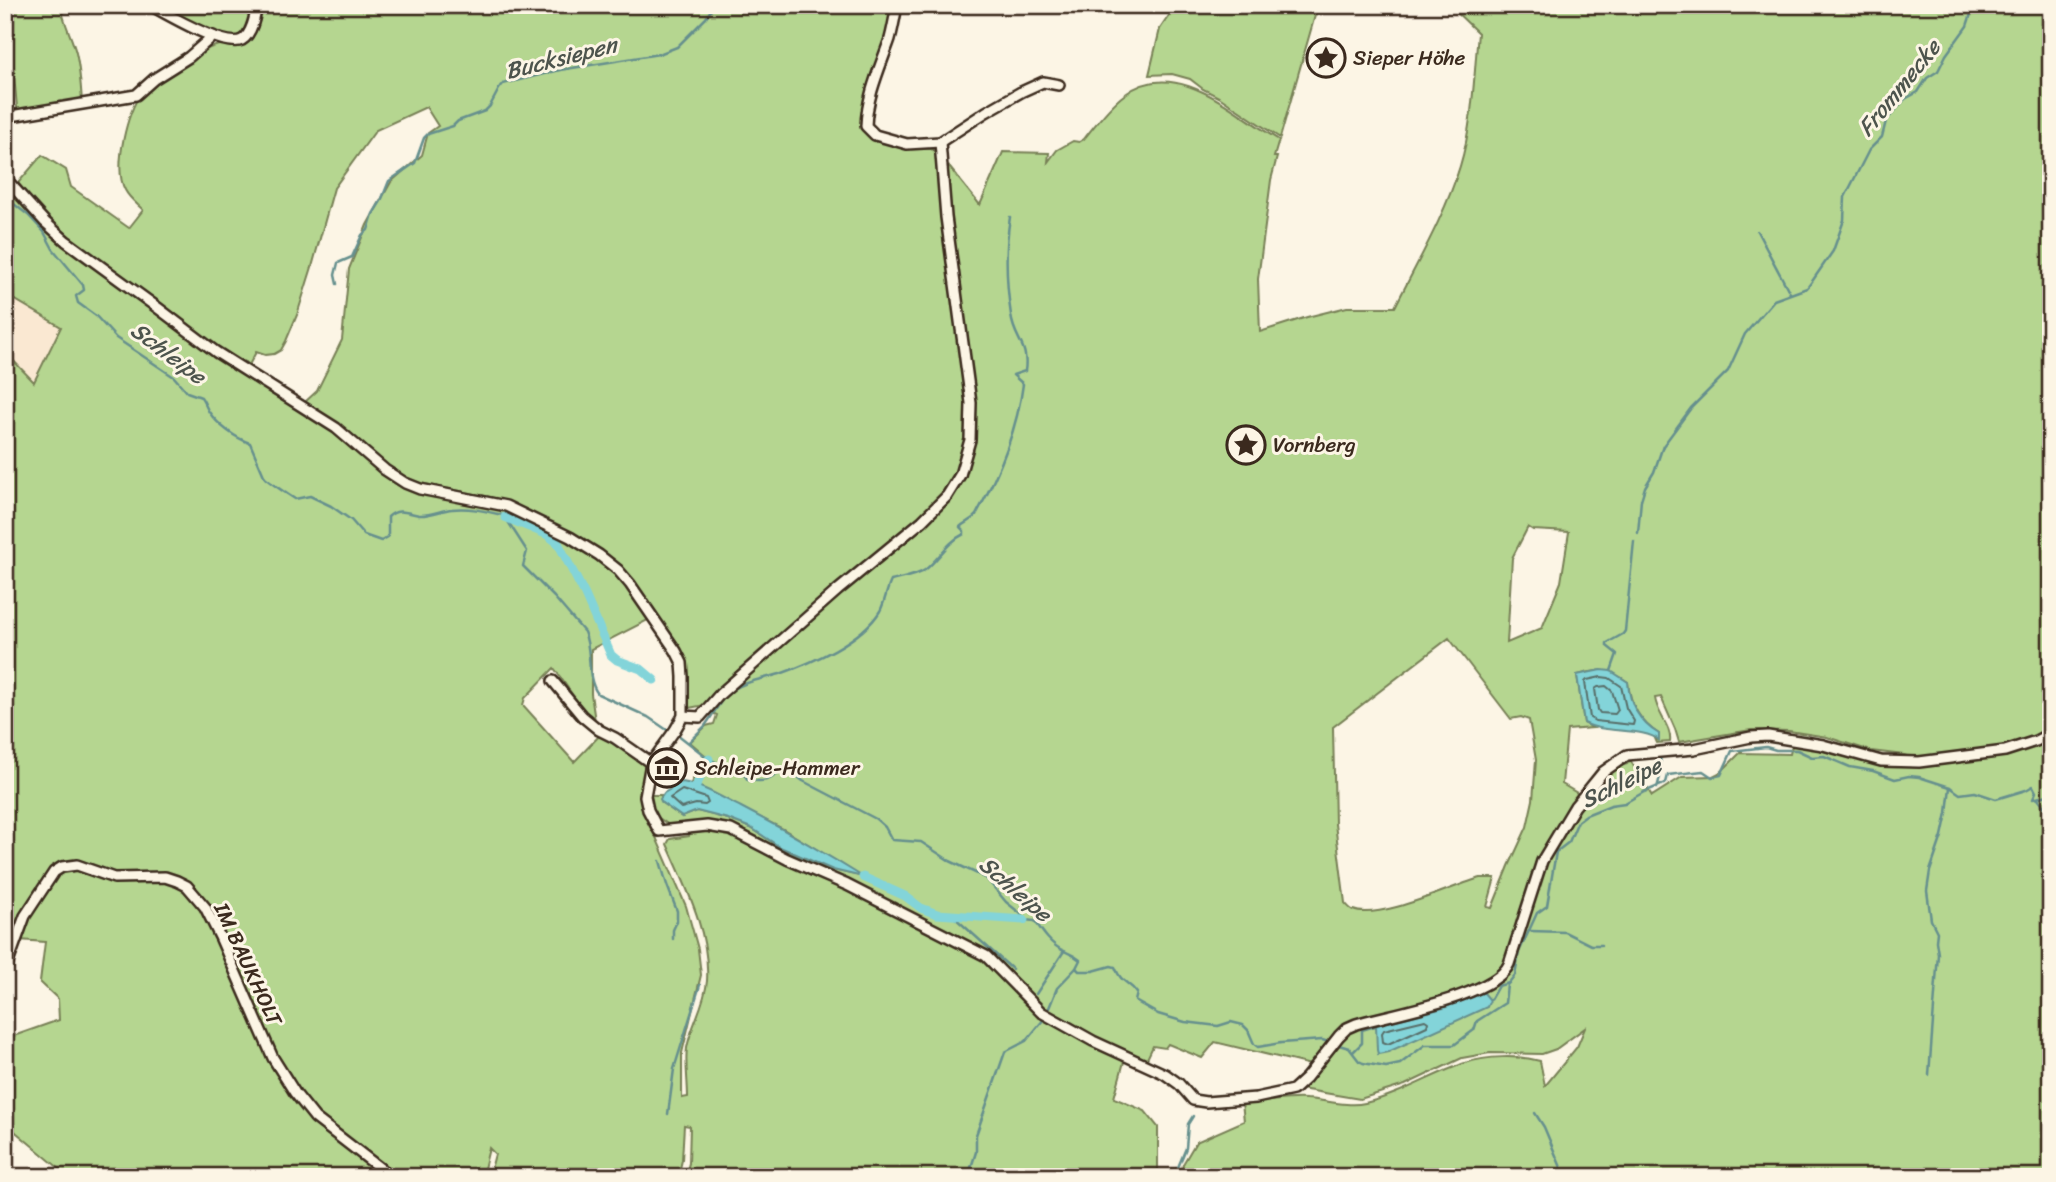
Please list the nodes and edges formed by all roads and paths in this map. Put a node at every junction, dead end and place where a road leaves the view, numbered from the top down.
1 (150, 5) edge
2 (257, 5) edge
3 (897, 5) edge
4 (213, 36) junction
5 (1059, 85) dead end
6 (5, 117) edge
7 (940, 142) junction
8 (5, 178) edge
9 (553, 681) dead end
10 (683, 716) junction
11 (2051, 733) edge
12 (650, 763) junction
13 (5, 971) edge
14 (388, 1177) edge

1 - 4 street
2 - 4 street
3 - 7 street
4 - 6 street
5 - 7 street
7 - 10 street
8 - 10 street
9 - 12 street
10 - 12 street
11 - 12 street
13 - 14 street, IM BAUKHOLT

